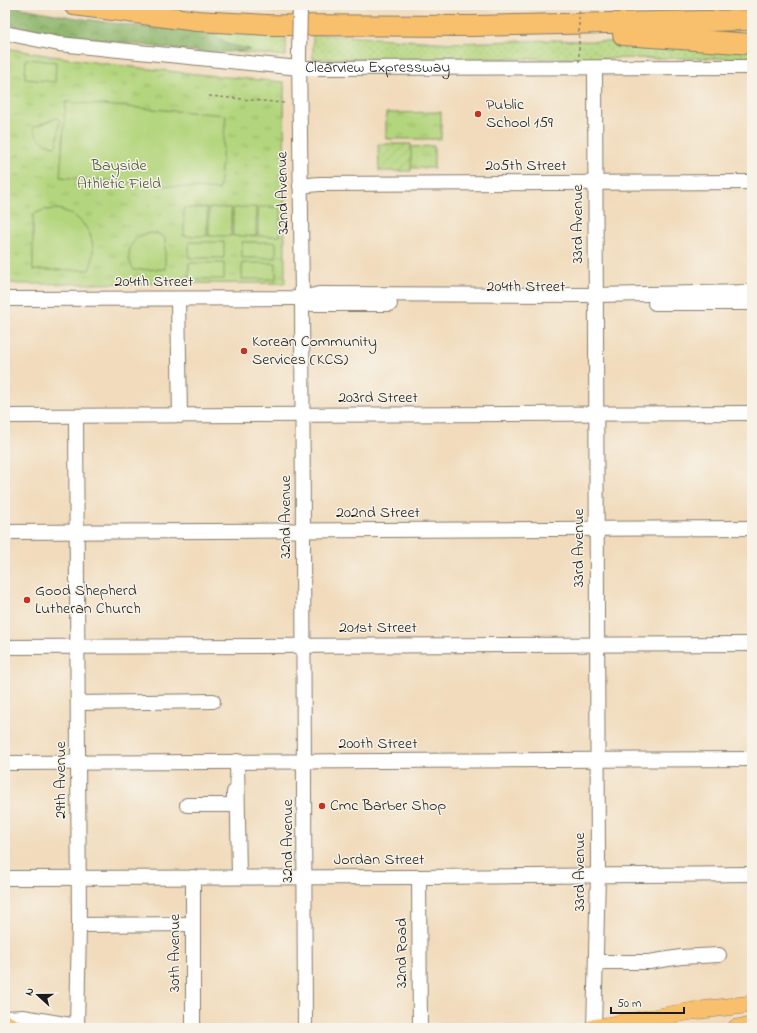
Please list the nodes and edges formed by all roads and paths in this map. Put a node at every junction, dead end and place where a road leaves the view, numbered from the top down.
1 (74, 5) edge
2 (300, 5) edge
3 (579, 5) edge
4 (752, 20) edge
5 (473, 26) junction
6 (5, 33) edge
7 (752, 44) edge
8 (7, 48) dead end
9 (5, 55) edge
10 (299, 62) junction
11 (579, 62) dead end
12 (752, 67) edge
13 (595, 68) junction
14 (209, 96) dead end
15 (284, 103) dead end
16 (752, 182) edge
17 (595, 183) junction
18 (300, 186) junction
19 (752, 292) edge
20 (302, 298) junction
21 (5, 299) edge
22 (178, 299) junction
23 (595, 299) junction
24 (752, 303) edge
25 (752, 413) edge
26 (596, 414) junction
27 (303, 415) junction
28 (5, 416) edge
29 (76, 416) junction
30 (180, 416) junction
31 (752, 528) edge
32 (596, 529) junction
33 (303, 531) junction
34 (5, 532) edge
35 (77, 532) junction
36 (596, 644) junction
37 (752, 644) edge
38 (304, 646) junction
39 (5, 647) edge
40 (78, 647) junction
41 (213, 701) dead end
42 (78, 703) junction
43 (752, 759) edge
44 (597, 760) junction
45 (305, 761) junction
46 (5, 762) edge
47 (78, 762) junction
48 (235, 762) junction
49 (187, 806) dead end
50 (752, 874) edge
51 (598, 875) junction
52 (305, 876) junction
53 (193, 877) junction
54 (239, 877) junction
55 (419, 877) junction
56 (5, 878) edge
57 (78, 878) junction
58 (192, 924) junction
59 (79, 925) junction
60 (719, 955) dead end
61 (596, 962) junction
62 (752, 1004) edge
63 (5, 1018) edge
64 (5, 1023) edge
65 (752, 1026) edge
66 (77, 1027) edge
67 (14, 1028) edge
68 (192, 1028) edge
69 (305, 1028) edge
70 (420, 1028) edge
71 (594, 1028) edge
72 (736, 1028) edge

1 - 5 highway
2 - 10 street, 32nd Avenue, bridge
3 - 11 path, bridge
4 - 5 highway
5 - 7 highway
6 - 10 street, Clearview Expressway
8 - 9 path
10 - 13 street, Clearview Expressway
10 - 18 street, 32nd Avenue
12 - 13 street, Clearview Expressway
13 - 17 street, 33rd Avenue
14 - 15 path
16 - 17 street, 205th Street
17 - 18 street, 205th Street
17 - 23 street, 33rd Avenue
18 - 20 street, 32nd Avenue
19 - 23 street, 204th Street
20 - 22 street, 204th Street
20 - 23 street, 204th Street
20 - 27 street, 32nd Avenue
21 - 22 street, 204th Street
22 - 30 street
23 - 24 street, 204th Street
23 - 26 street, 33rd Avenue
25 - 26 street, 203rd Street
26 - 27 street, 203rd Street
26 - 32 street, 33rd Avenue
27 - 30 street, 203rd Street
27 - 33 street, 32nd Avenue
28 - 29 street, 203rd Street
29 - 30 street, 203rd Street
29 - 35 street, 29th Avenue
31 - 32 street, 202nd Street
32 - 33 street, 202nd Street
32 - 36 street, 33rd Avenue
33 - 35 street, 202nd Street
33 - 38 street, 32nd Avenue
34 - 35 street, 202nd Street
35 - 40 street, 29th Avenue
36 - 37 street, 201st Street
36 - 38 street, 201st Street
36 - 44 street, 33rd Avenue
38 - 40 street, 201st Street
38 - 45 street, 32nd Avenue
39 - 40 street, 201st Street
40 - 42 street, 29th Avenue
41 - 42 street
42 - 47 street, 29th Avenue
43 - 44 street, 200th Street
44 - 45 street, 200th Street
44 - 51 street, 33rd Avenue
45 - 48 street, 200th Street
45 - 52 street, 32nd Avenue
46 - 47 street, 200th Street
47 - 48 street, 200th Street
47 - 57 street, 29th Avenue
48 - 49 street
48 - 54 street
50 - 51 street, Jordan Street
51 - 55 street, Jordan Street
51 - 61 street, 33rd Avenue
52 - 54 street, Jordan Street
52 - 55 street, Jordan Street
52 - 69 street, 32nd Avenue
53 - 54 street, Jordan Street
53 - 57 street, Jordan Street
53 - 58 street, 30th Avenue
55 - 70 street, 32nd Road
56 - 57 street, Jordan Street
57 - 59 street, 29th Avenue
58 - 59 street
58 - 68 street, 30th Avenue
59 - 66 street, 29th Avenue
60 - 61 street
61 - 71 street, 33rd Avenue
62 - 71 main road
63 - 66 street
64 - 67 main road
65 - 72 main road

